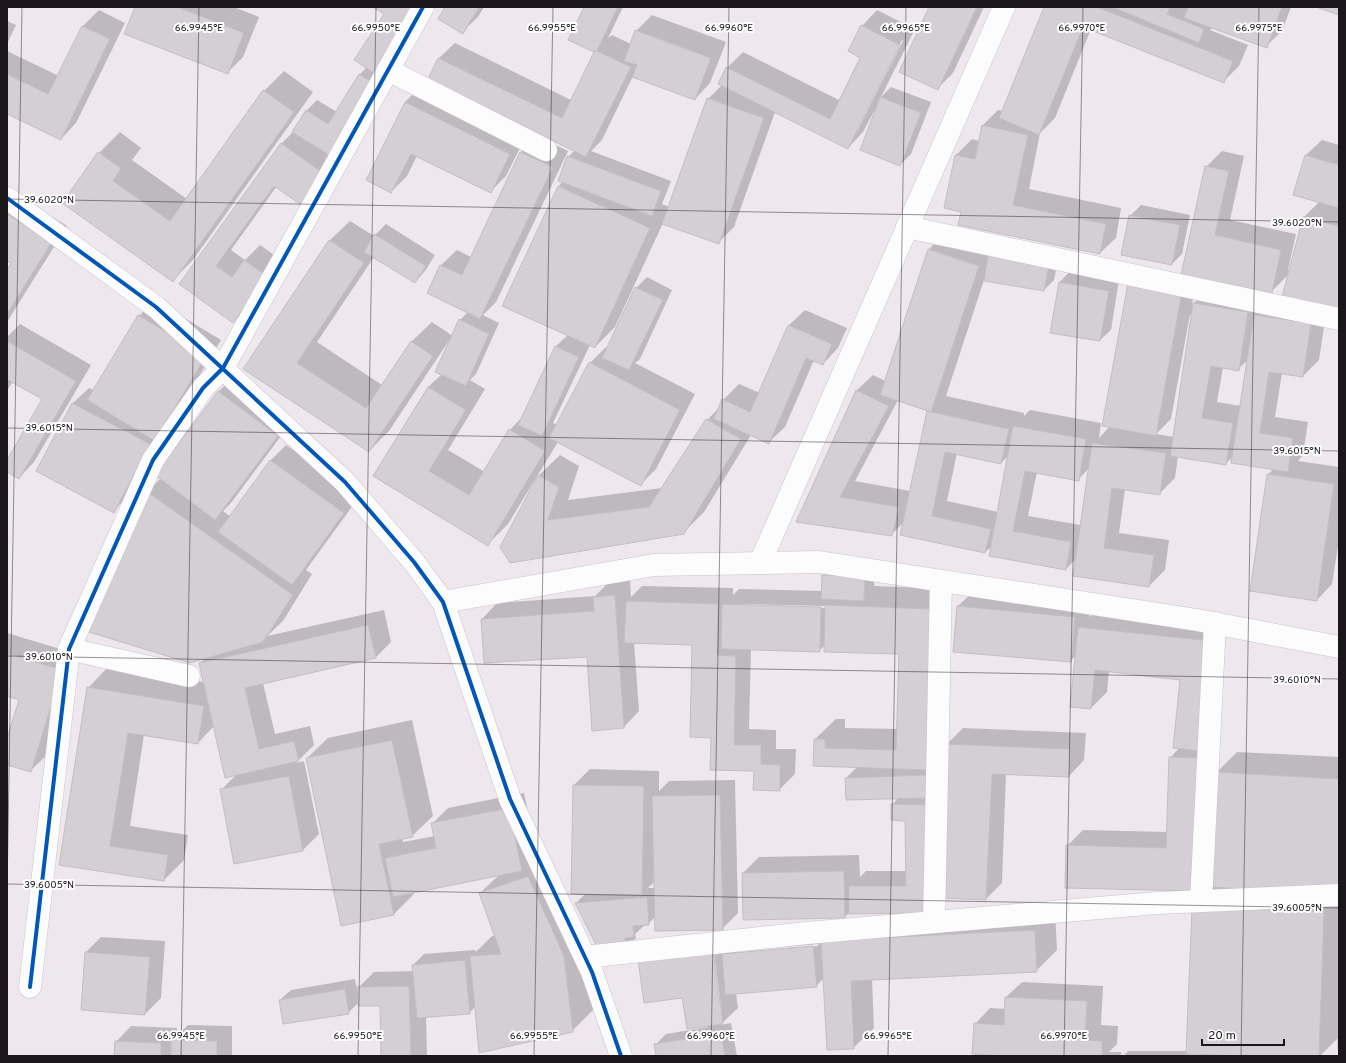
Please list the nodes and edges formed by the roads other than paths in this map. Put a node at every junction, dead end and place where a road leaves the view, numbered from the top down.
1 (423, 7) edge
2 (1004, 7) edge
3 (388, 70) junction
4 (546, 150) dead end
5 (7, 198) edge
6 (907, 227) junction
7 (1339, 319) edge
8 (222, 368) junction
9 (760, 563) junction
10 (942, 581) junction
11 (443, 602) junction
12 (1215, 623) junction
13 (1339, 647) edge
14 (69, 649) junction
15 (188, 676) dead end
16 (1339, 895) edge
17 (1200, 901) junction
18 (934, 922) junction
19 (585, 957) junction
20 (30, 987) dead end
21 (621, 1056) edge

1 - 3 street
2 - 6 street
3 - 4 street
3 - 8 street
5 - 8 street
6 - 7 street
6 - 9 street
8 - 11 street
8 - 14 street
9 - 10 street
9 - 11 street
10 - 12 street
10 - 18 street
11 - 19 street
12 - 13 street
12 - 17 street
14 - 15 street
14 - 20 street
16 - 17 street
17 - 18 street
18 - 19 street
19 - 21 street

